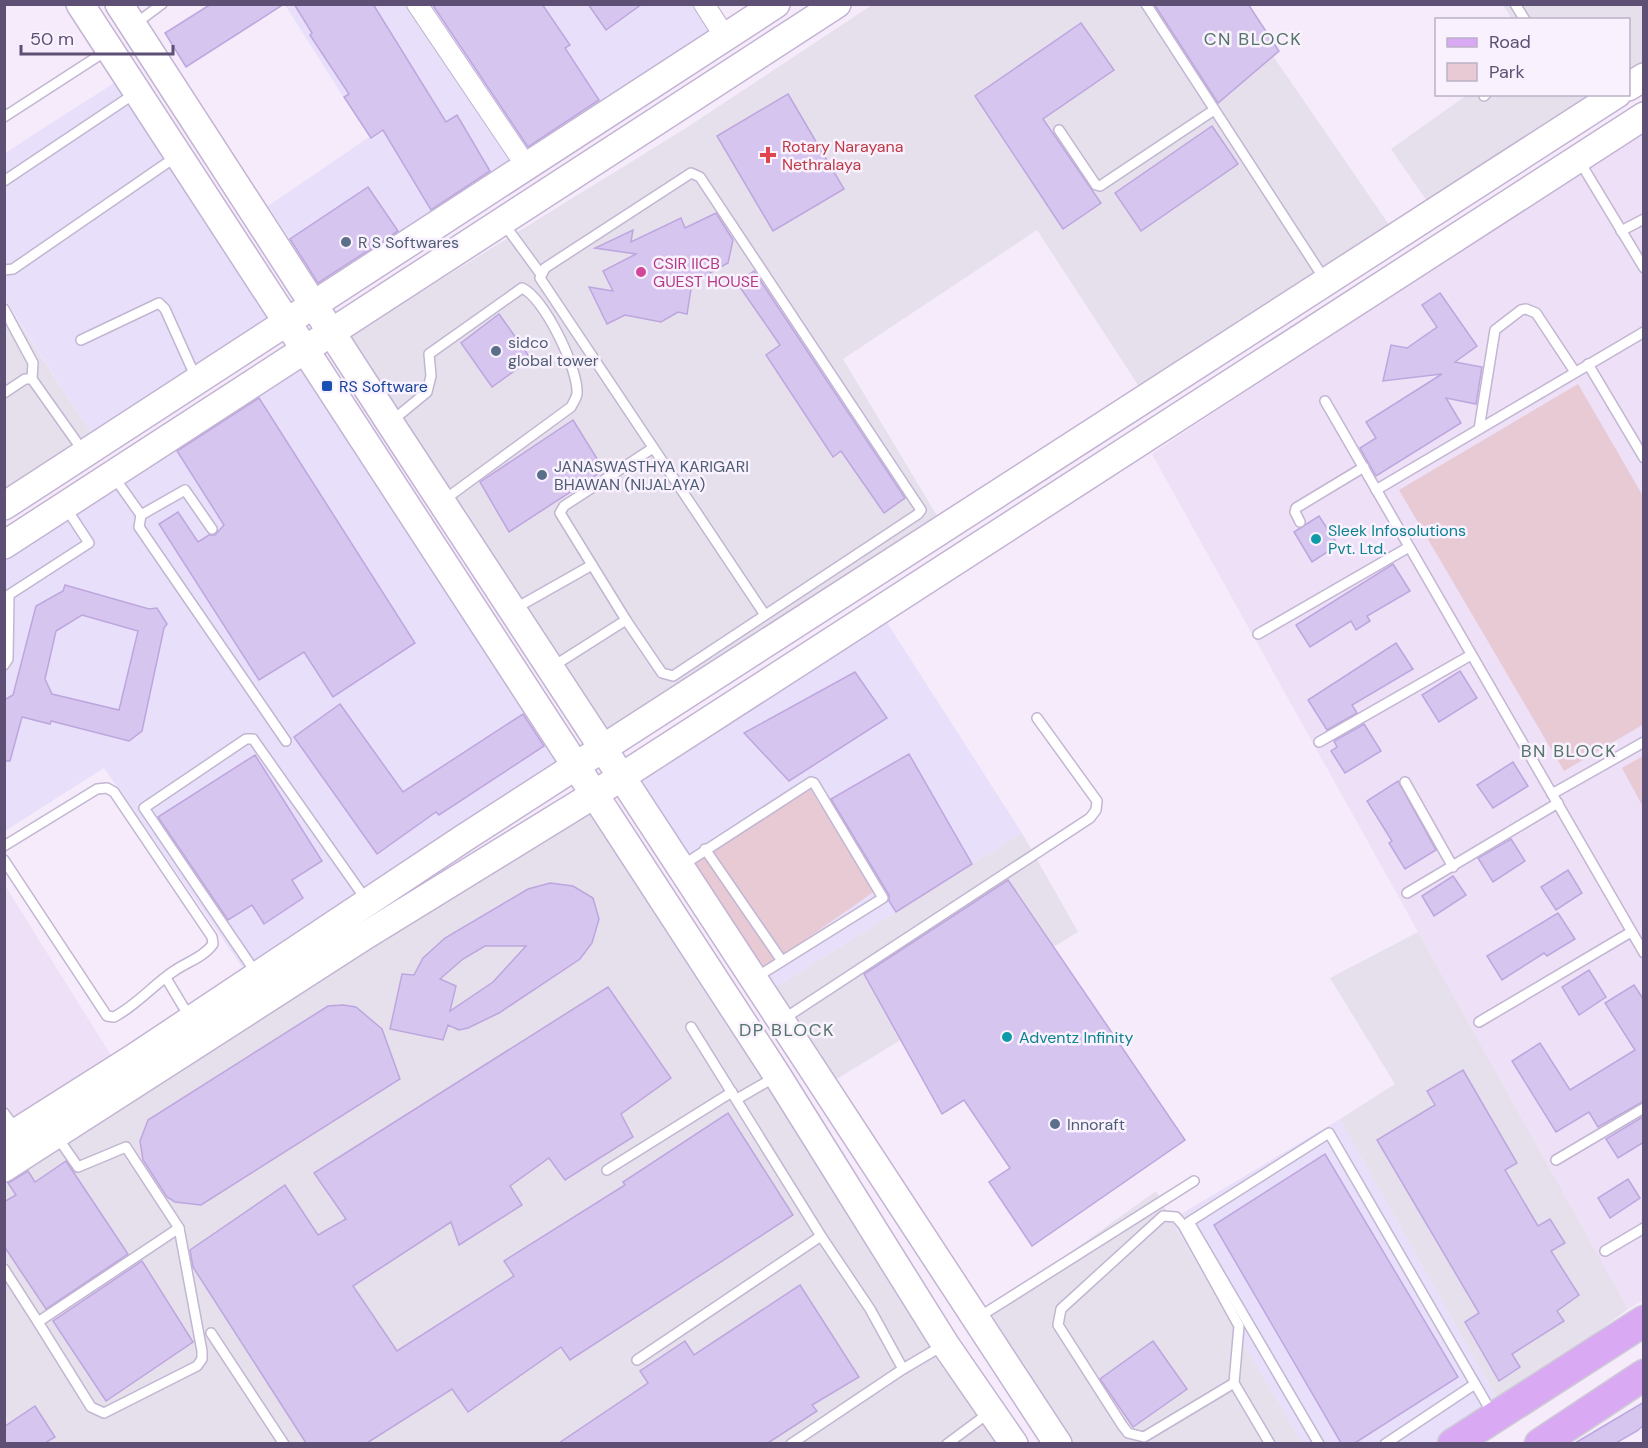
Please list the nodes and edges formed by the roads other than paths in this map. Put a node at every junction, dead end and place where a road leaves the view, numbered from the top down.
1 (162, 4) edge
2 (417, 4) edge
3 (704, 4) edge
4 (776, 4) edge
5 (783, 4) edge
6 (837, 4) edge
7 (1146, 4) edge
8 (1515, 4) edge
9 (122, 12) edge
10 (85, 13) edge
11 (1524, 18) edge
12 (796, 31) junction
13 (726, 37) junction
14 (108, 49) junction
15 (1644, 77) edge
16 (1630, 86) edge
17 (136, 93) junction
18 (1614, 96) edge
19 (1214, 110) junction
20 (4, 117) edge
21 (1644, 117) edge
22 (1059, 130) dead end
23 (177, 156) junction
24 (1578, 159) junction
25 (527, 167) junction
26 (4, 181) edge
27 (1644, 219) edge
28 (503, 223) junction
29 (1620, 231) junction
30 (1355, 264) junction
31 (1644, 268) edge
32 (4, 270) edge
33 (540, 273) junction
34 (1327, 282) junction
35 (1373, 292) junction
36 (315, 306) junction
37 (4, 309) edge
38 (287, 324) junction
39 (1644, 332) edge
40 (333, 334) junction
41 (81, 340) dead end
42 (305, 352) junction
43 (1588, 364) junction
44 (1575, 372) junction
45 (32, 379) junction
46 (198, 381) junction
47 (4, 393) edge
48 (1325, 401) dead end
49 (390, 423) junction
50 (1479, 429) junction
51 (653, 448) junction
52 (85, 454) junction
53 (1644, 458) edge
54 (1364, 467) junction
55 (112, 476) junction
56 (1376, 489) junction
57 (442, 502) junction
58 (4, 506) edge
59 (64, 506) junction
60 (141, 515) junction
61 (1300, 522) dead end
62 (212, 529) dead end
63 (4, 545) edge
64 (1409, 547) junction
65 (592, 565) junction
66 (7, 596) edge
67 (513, 610) junction
68 (765, 615) junction
69 (626, 620) junction
70 (1258, 634) dead end
71 (1472, 655) junction
72 (4, 665) edge
73 (551, 668) junction
74 (1037, 718) dead end
75 (286, 741) dead end
76 (1319, 742) dead end
77 (1644, 742) edge
78 (603, 748) junction
79 (576, 766) junction
80 (621, 776) junction
81 (1405, 782) dead end
82 (595, 794) junction
83 (1552, 794) junction
84 (1558, 803) junction
85 (4, 846) edge
86 (705, 849) junction
87 (4, 860) edge
88 (680, 867) junction
89 (1453, 867) junction
90 (1407, 893) dead end
91 (357, 909) junction
92 (1631, 932) junction
93 (363, 937) junction
94 (1644, 953) edge
95 (782, 962) junction
96 (258, 975) junction
97 (166, 978) junction
98 (753, 980) junction
99 (191, 1020) junction
100 (781, 1021) junction
101 (1479, 1023) dead end
102 (692, 1027) dead end
103 (777, 1075) junction
104 (734, 1096) junction
105 (1644, 1108) edge
106 (61, 1123) junction
107 (9, 1128) edge
108 (1556, 1160) dead end
109 (4, 1168) edge
110 (607, 1170) dead end
111 (1194, 1181) dead end
112 (179, 1228) junction
113 (1644, 1228) edge
114 (821, 1236) junction
115 (1605, 1251) dead end
116 (4, 1269) edge
117 (977, 1318) junction
118 (1644, 1321) edge
119 (38, 1322) junction
120 (211, 1333) dead end
121 (945, 1344) junction
122 (637, 1360) dead end
123 (903, 1370) junction
124 (1644, 1375) edge
125 (1234, 1383) junction
126 (1475, 1384) junction
127 (992, 1411) junction
128 (1494, 1417) junction
129 (1547, 1442) edge
130 (284, 1443) edge
131 (791, 1443) edge
132 (948, 1443) edge
133 (1014, 1443) edge
134 (1058, 1443) edge
135 (1270, 1443) edge
136 (1319, 1443) edge
137 (1385, 1443) edge
138 (1453, 1443) edge

1 - 9 lane
2 - 25 street
3 - 13 street
4 - 13 street
5 - 12 street
6 - 12 street
7 - 19 lane
8 - 11 lane
9 - 10 street
9 - 36 street
10 - 14 street
12 - 28 street
13 - 25 street
14 - 17 street
14 - 20 lane
15 - 16 street
17 - 23 street
17 - 26 lane
18 - 30 street
19 - 22 lane
19 - 34 lane
21 - 24 street
23 - 32 lane
23 - 38 street
24 - 29 lane
24 - 35 street
25 - 36 street
27 - 29 lane
28 - 33 lane
28 - 40 street
29 - 31 lane
30 - 34 street
30 - 35 street
33 - 51 lane
33 - 68 lane
34 - 78 street
35 - 80 street
36 - 38 street
36 - 40 street
37 - 45 lane
38 - 42 street
38 - 46 street
39 - 43 lane
40 - 42 street
40 - 49 street
41 - 46 lane
42 - 55 street
42 - 79 street
43 - 44 lane
43 - 53 lane
44 - 50 lane
44 - 50 lane
45 - 47 lane
45 - 52 lane
46 - 52 street
48 - 54 lane
49 - 57 street
49 - 57 lane
50 - 56 lane
51 - 65 lane
51 - 68 lane
52 - 58 street
54 - 56 lane
54 - 61 lane
55 - 59 street
55 - 60 lane
56 - 64 lane
57 - 67 street
59 - 63 street
59 - 66 lane
60 - 62 lane
60 - 75 lane
64 - 70 lane
64 - 71 lane
65 - 67 lane
65 - 69 lane
66 - 72 lane
67 - 73 street
68 - 69 lane
69 - 73 lane
71 - 76 lane
71 - 83 lane
73 - 78 street
74 - 100 lane
77 - 83 lane
78 - 79 street
78 - 80 street
79 - 82 street
79 - 91 street
80 - 82 street
80 - 88 street
81 - 89 lane
82 - 93 street
82 - 103 street
83 - 84 lane
84 - 89 lane
84 - 92 lane
85 - 97 lane
86 - 88 lane
86 - 95 lane
86 - 95 lane
87 - 97 lane
88 - 98 street
89 - 90 lane
91 - 93 street
91 - 96 street
91 - 96 lane
92 - 94 lane
92 - 101 lane
93 - 106 street
95 - 98 lane
96 - 99 street
97 - 99 lane
98 - 100 street
99 - 106 street
100 - 117 street
102 - 104 lane
103 - 104 lane
103 - 121 street
104 - 110 lane
104 - 114 lane
105 - 108 lane
106 - 107 street
106 - 109 street
106 - 112 lane
111 - 117 lane
112 - 119 lane
112 - 119 lane
113 - 115 lane
114 - 122 lane
114 - 123 lane
116 - 119 lane
117 - 134 street
118 - 128 main road
120 - 130 lane
121 - 123 lane
121 - 127 street
123 - 131 lane
124 - 129 main road
125 - 125 lane
125 - 135 lane
126 - 128 lane
126 - 136 lane
126 - 137 lane
127 - 132 lane
127 - 133 street
128 - 138 main road

